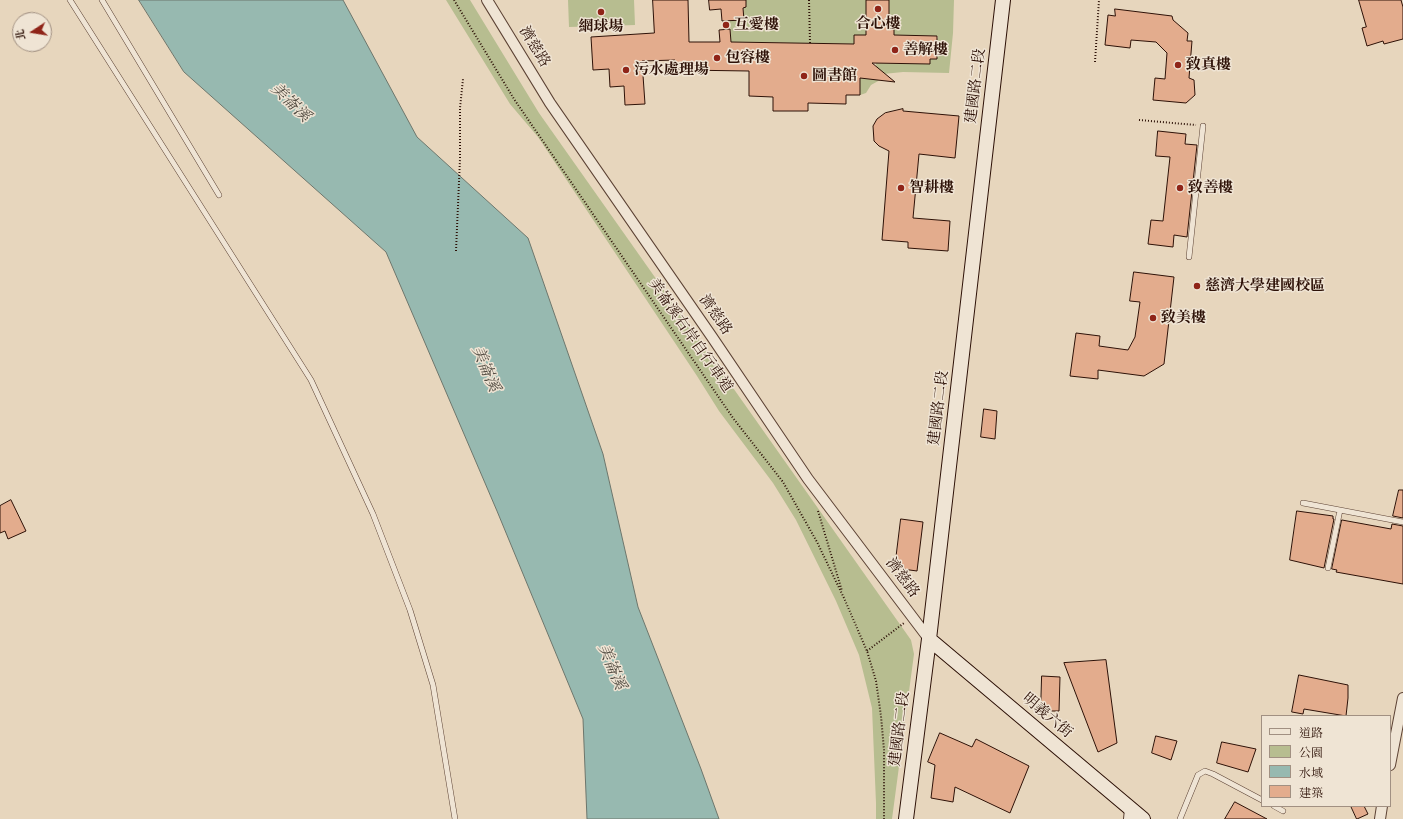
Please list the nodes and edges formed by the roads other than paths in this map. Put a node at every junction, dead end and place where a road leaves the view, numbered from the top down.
1 (70, 0) edge
2 (102, 0) edge
3 (487, 0) edge
4 (1003, 0) edge
5 (1203, 126) road end
6 (220, 195) dead end
7 (1189, 257) dead end
8 (1303, 503) dead end
9 (1340, 510) junction
10 (1403, 522) edge
11 (1328, 568) dead end
12 (929, 639) junction
13 (1403, 698) edge
14 (1394, 728) edge
15 (1391, 756) edge
16 (1261, 799) edge
17 (1276, 807) edge
18 (1382, 807) edge
19 (1283, 811) dead end
20 (1129, 814) edge
21 (455, 819) edge
22 (906, 819) edge
23 (1143, 819) edge
24 (1180, 819) edge
25 (1380, 819) edge

1 - 21 lane
2 - 6 lane
3 - 12 street, 濟慈路
4 - 12 street, 建國路二段
5 - 7 lane
8 - 9 lane
9 - 10 lane
9 - 11 lane
12 - 20 street, 明義六街
12 - 22 street, 建國路二段
13 - 14 street
14 - 15 street
16 - 24 lane
17 - 19 lane
18 - 25 street
20 - 23 street, 明義六街

